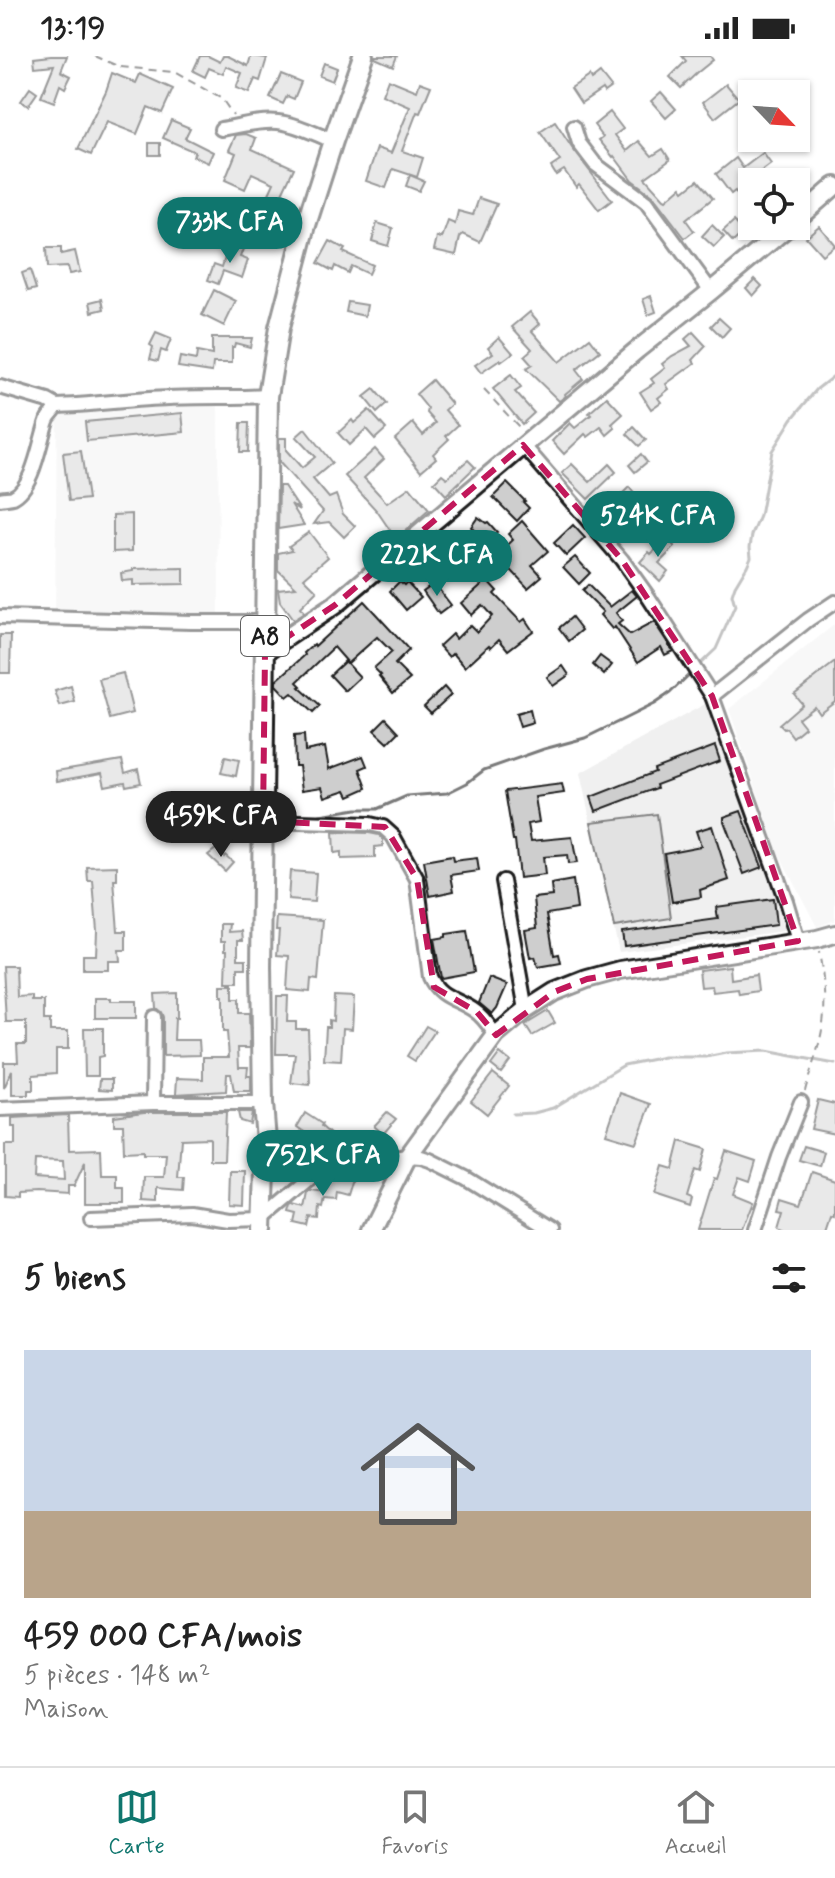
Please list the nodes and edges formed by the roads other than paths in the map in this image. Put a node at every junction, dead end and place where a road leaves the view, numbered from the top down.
1 (363, 56) edge
2 (574, 127) dead end
3 (221, 129) dead end
4 (333, 141) junction
5 (835, 186) edge
6 (810, 208) edge
7 (772, 240) edge
8 (711, 291) junction
9 (0, 387) edge
10 (268, 396) junction
11 (57, 406) junction
12 (527, 442) junction
13 (0, 499) edge
14 (835, 602) edge
15 (0, 617) edge
16 (266, 622) junction
17 (265, 652) junction
18 (712, 696) junction
19 (263, 821) junction
20 (503, 881) dead end
21 (835, 934) edge
22 (798, 941) junction
23 (526, 1010) junction
24 (154, 1017) dead end
25 (496, 1035) junction
26 (801, 1102) road end
27 (153, 1103) junction
28 (263, 1103) junction
29 (0, 1109) edge
30 (266, 1141) junction
31 (408, 1156) junction
32 (326, 1166) junction
33 (91, 1218) dead end
34 (263, 1224) edge
35 (371, 1230) edge
36 (550, 1230) edge
37 (755, 1230) edge

1 - 4 main road, A8
2 - 8 street
3 - 4 street
4 - 10 main road, A8
5 - 6 street
7 - 8 street
8 - 12 street
9 - 11 street
10 - 11 street
10 - 16 main road, A8
11 - 13 street
12 - 17 street
12 - 18 street
14 - 18 street
15 - 16 street
16 - 17 main road, A8
17 - 19 main road, A8
18 - 22 street
19 - 25 street
19 - 28 main road, A8
20 - 23 street
21 - 22 street
22 - 23 street
23 - 25 street
24 - 27 street
25 - 31 street
26 - 37 street
27 - 28 street
27 - 29 street
28 - 30 main road, A8
30 - 32 street
30 - 34 main road, A8
31 - 32 street
31 - 35 street
31 - 36 street
32 - 34 street
33 - 34 street

